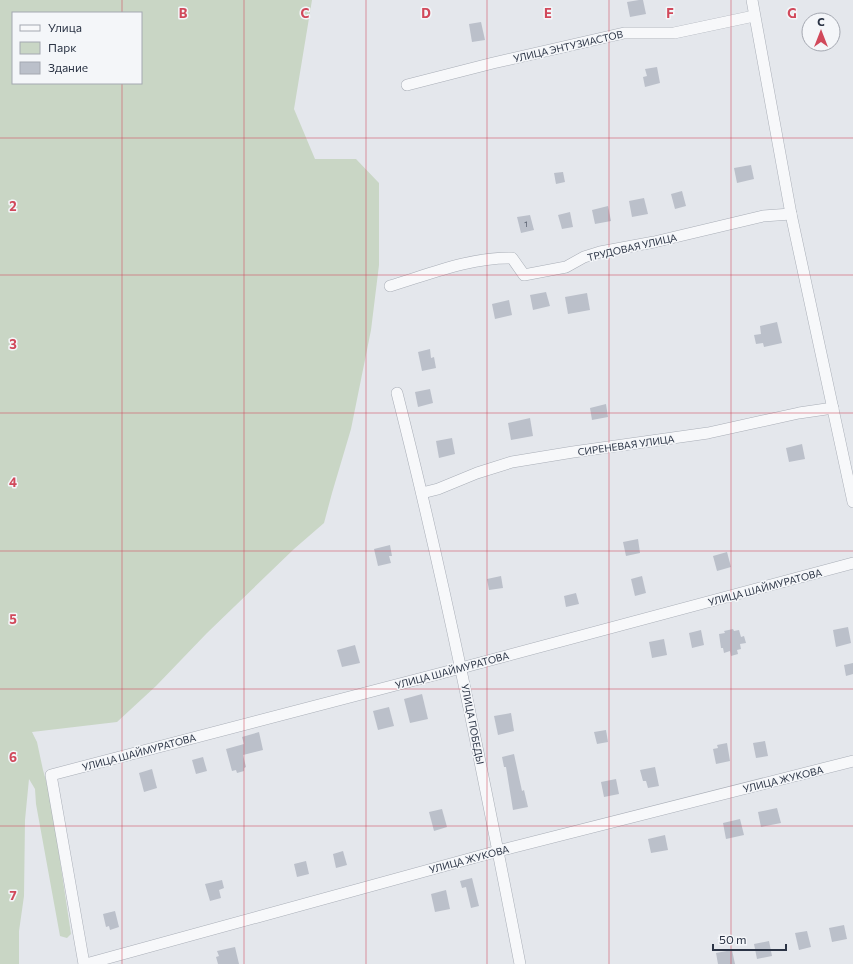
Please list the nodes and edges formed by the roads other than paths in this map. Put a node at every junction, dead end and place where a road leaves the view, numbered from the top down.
1 (752, 0) edge
2 (754, 16) junction
3 (407, 85) dead end
4 (791, 214) junction
5 (390, 286) dead end
6 (397, 393) dead end
7 (833, 408) junction
8 (422, 493) junction
9 (853, 502) edge
10 (853, 564) edge
11 (462, 668) junction
12 (853, 761) edge
13 (498, 851) junction
14 (85, 964) edge
15 (520, 964) edge

1 - 2 street
2 - 3 street, УЛИЦА ЭНТУЗИАСТОВ
2 - 4 street
4 - 5 street, ТРУДОВАЯ УЛИЦА
4 - 7 street
6 - 8 street, УЛИЦА ПОБЕДЫ
7 - 8 street, СИРЕНЕВАЯ УЛИЦА
7 - 9 street
8 - 11 street, УЛИЦА ПОБЕДЫ
10 - 11 street, УЛИЦА ШАЙМУРАТОВА
11 - 13 street, УЛИЦА ПОБЕДЫ
11 - 14 street, УЛИЦА ШАЙМУРАТОВА
12 - 13 street, УЛИЦА ЖУКОВА
13 - 14 street, УЛИЦА ЖУКОВА
13 - 15 street, УЛИЦА ПОБЕДЫ

